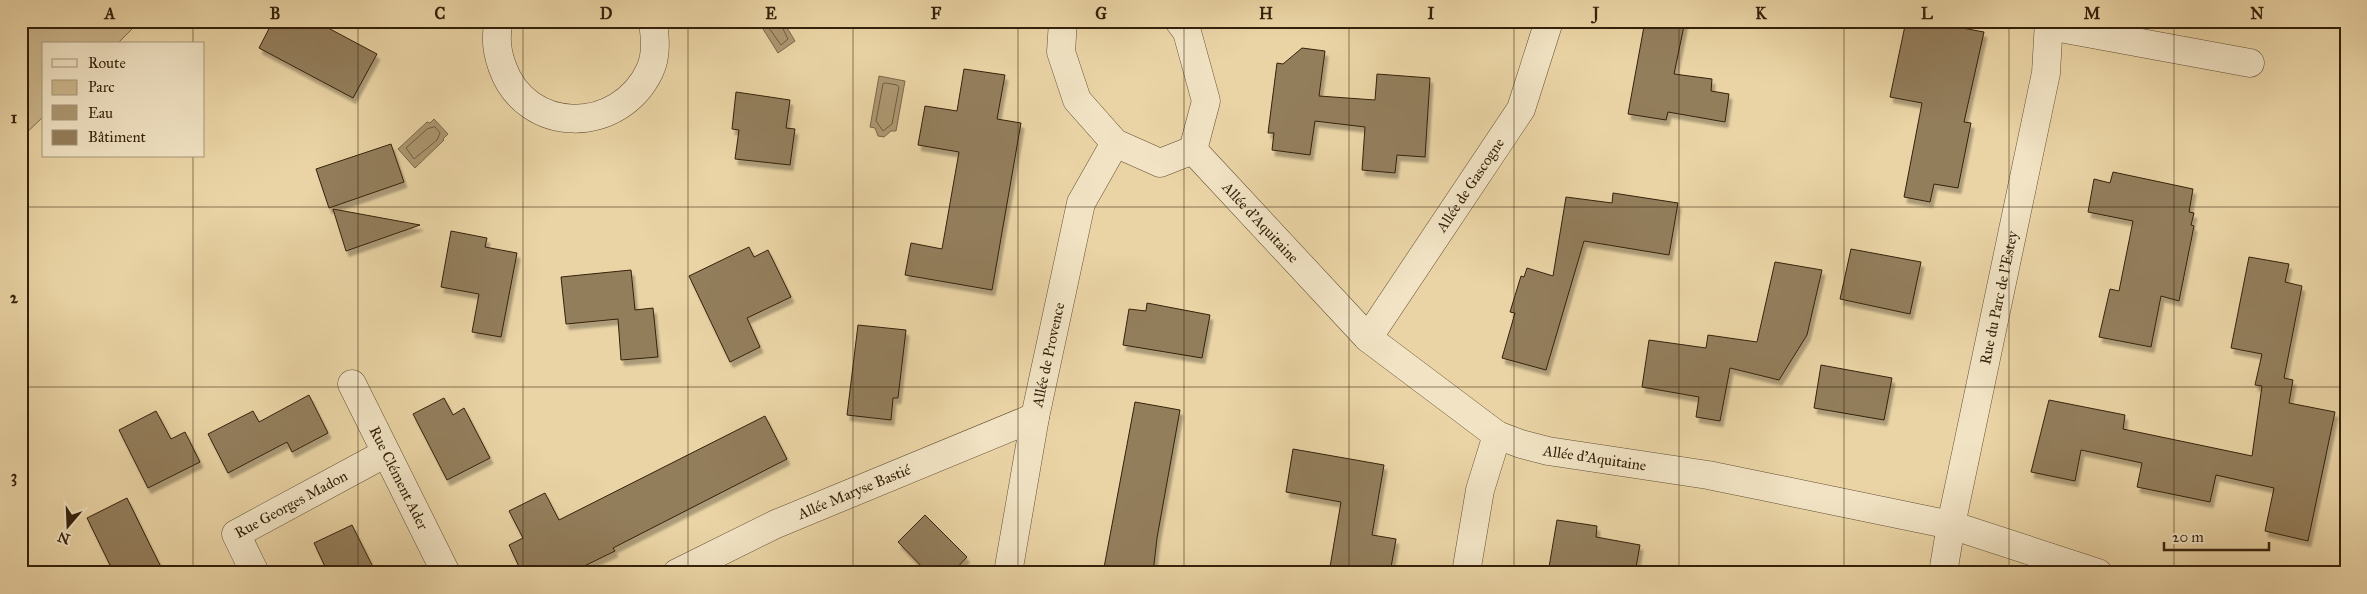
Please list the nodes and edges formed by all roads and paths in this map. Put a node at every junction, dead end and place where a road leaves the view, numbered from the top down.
1 (499, 21) edge
2 (653, 21) edge
3 (1063, 21) edge
4 (1180, 21) edge
5 (1549, 21) edge
6 (2049, 24) edge
7 (2250, 64) dead end
8 (1115, 143) junction
9 (1193, 150) junction
10 (1368, 338) junction
11 (352, 384) dead end
12 (1035, 417) junction
13 (1497, 435) junction
14 (386, 453) junction
15 (1951, 525) junction
16 (255, 573) edge
17 (446, 573) edge
18 (677, 573) edge
19 (1008, 573) edge
20 (1466, 573) edge
21 (1944, 573) edge
22 (2098, 573) edge

1 - 2 street
3 - 8 street
4 - 9 street
5 - 10 street, Allée de Gascogne
6 - 7 street
6 - 15 street, Rue du Parc de l'Estey
8 - 9 street
8 - 12 street, Allée de Provence
9 - 10 street, Allée d'Aquitaine
10 - 13 street, Allée d'Aquitaine
11 - 14 street, Rue Clément Ader
12 - 18 street, Allée Maryse Bastié
12 - 19 street, Allée de Provence
13 - 15 street, Allée d'Aquitaine
13 - 20 street
14 - 16 street, Rue Georges Madon
14 - 17 street, Rue Clément Ader
15 - 21 street, Rue du Parc de l'Estey
15 - 22 street, Allée d'Aquitaine

